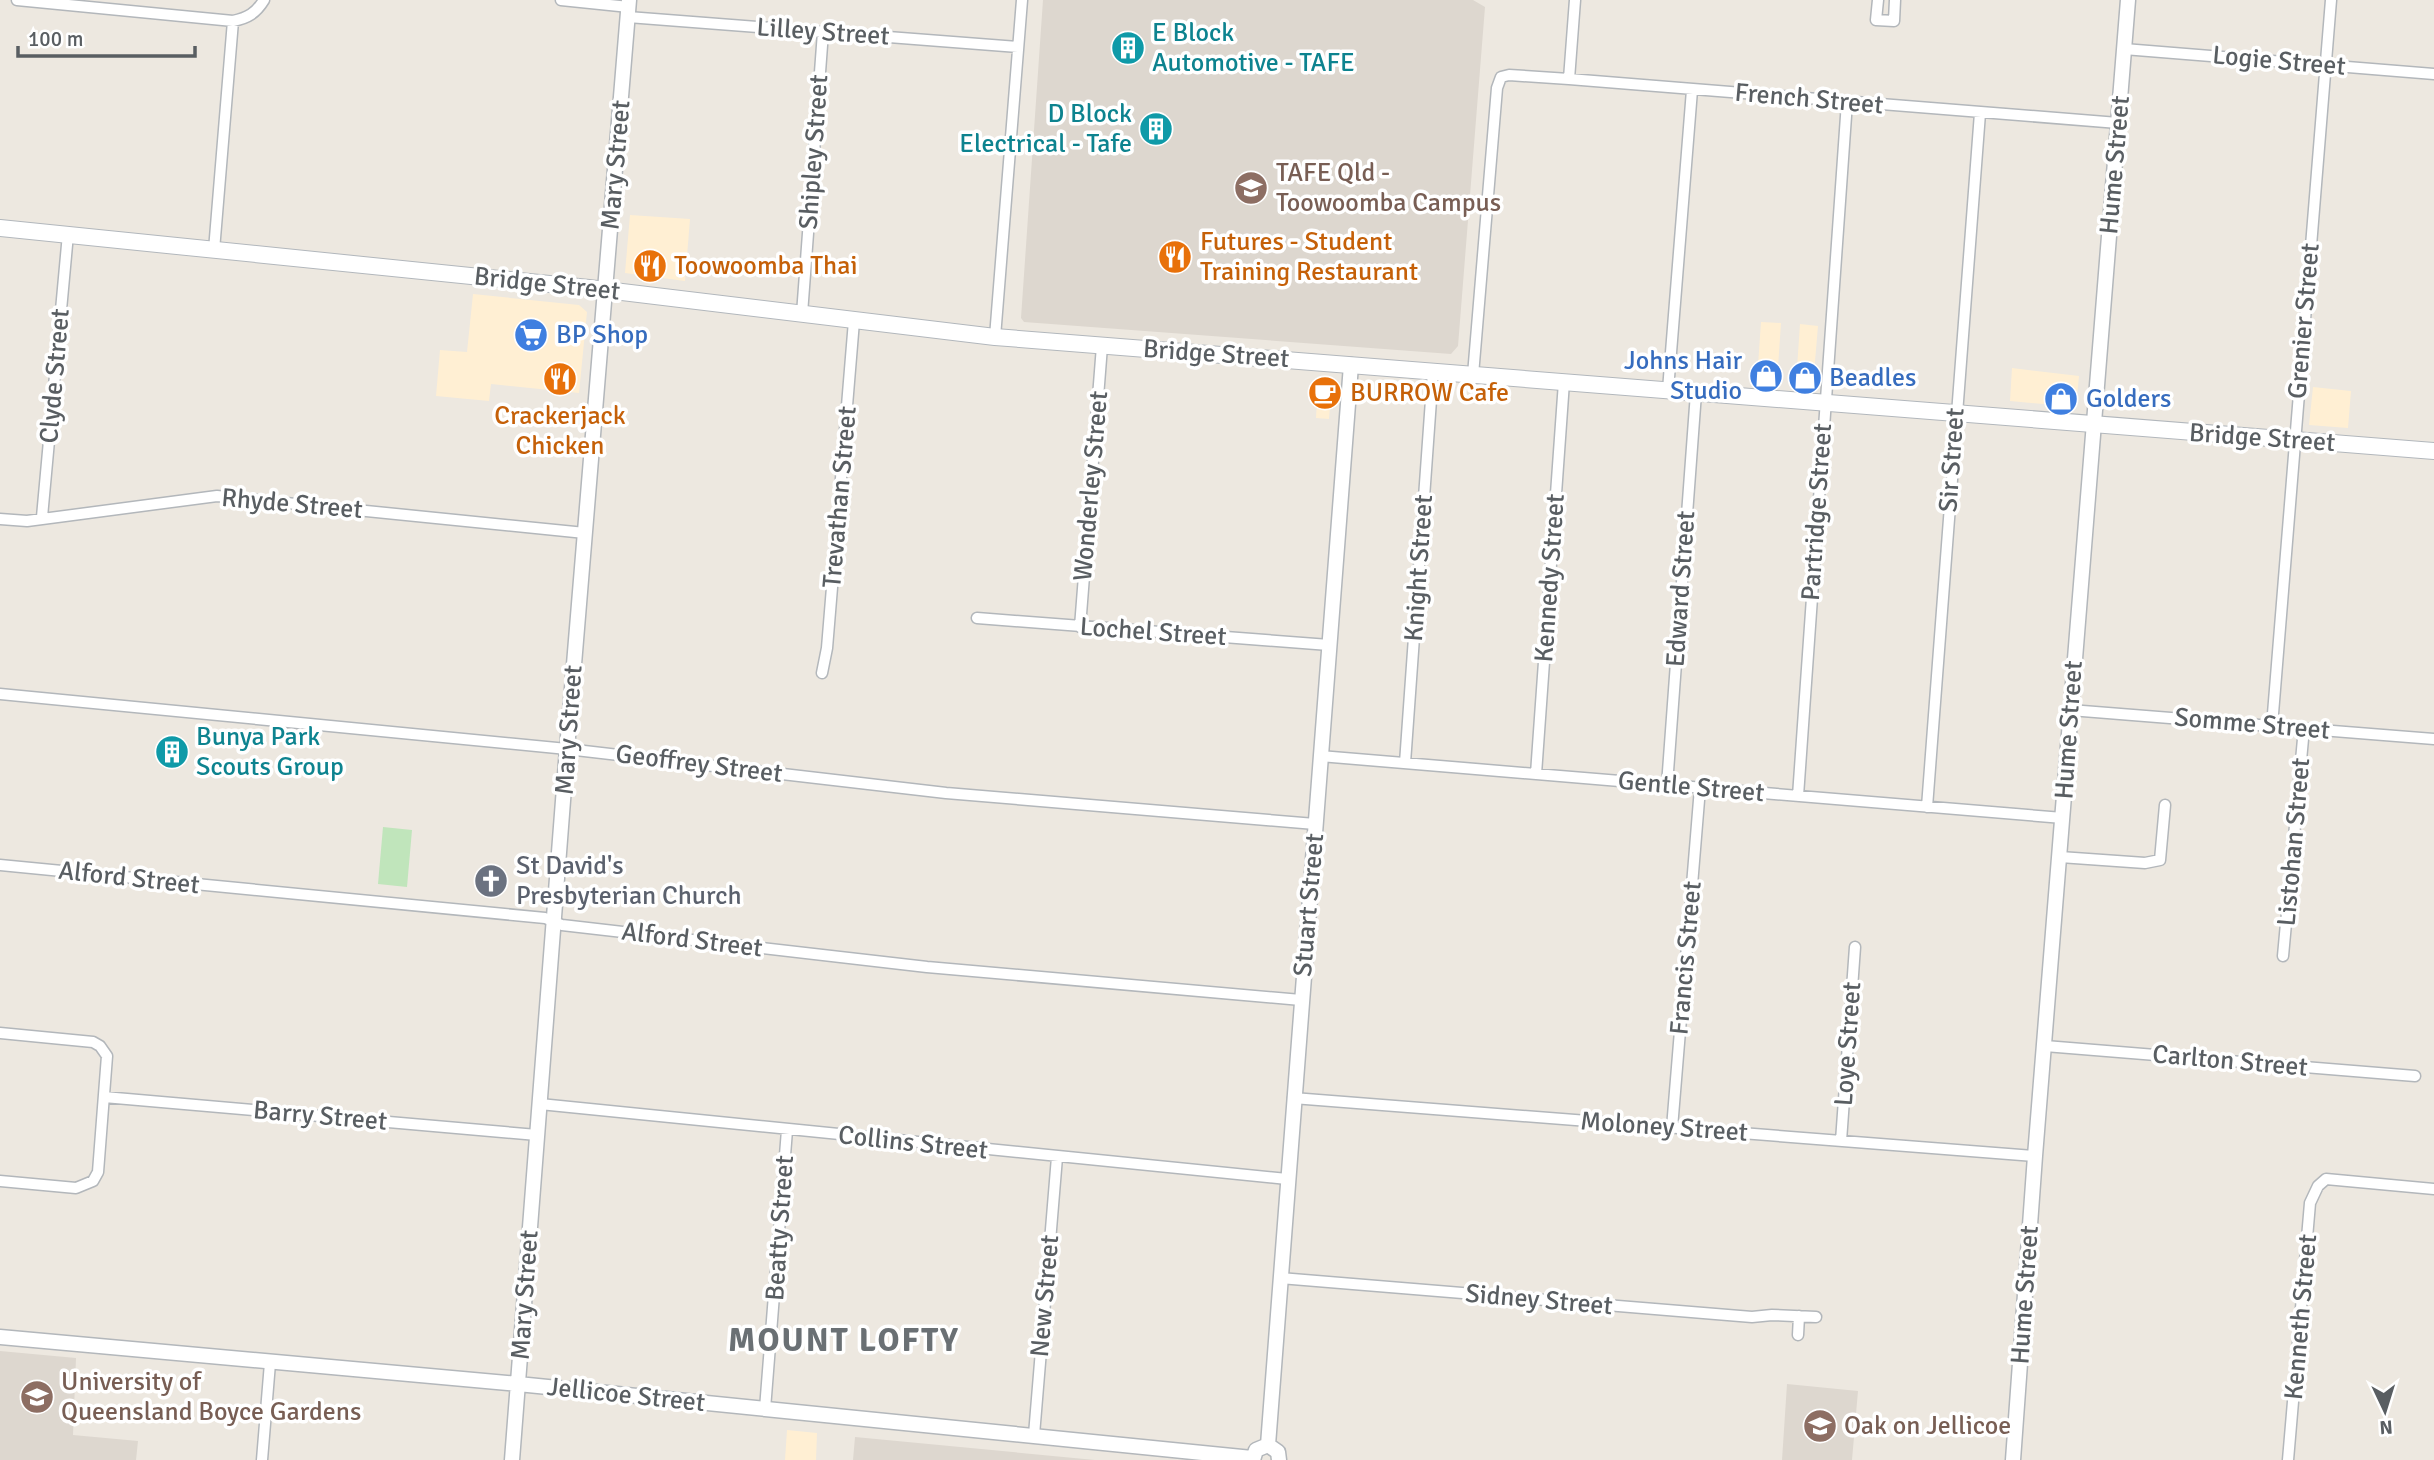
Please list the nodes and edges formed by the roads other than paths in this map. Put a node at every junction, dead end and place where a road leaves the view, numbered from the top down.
1 (17, 0) edge
2 (264, 0) edge
3 (561, 0) edge
4 (1022, 0) edge
5 (1575, 0) edge
6 (1878, 0) edge
7 (1895, 0) edge
8 (2128, 0) edge
9 (2331, 0) edge
10 (629, 8) edge
11 (233, 21) junction
12 (823, 32) junction
13 (1018, 47) junction
14 (2124, 49) junction
15 (2325, 65) junction
16 (2434, 74) edge
17 (1569, 79) junction
18 (1692, 90) junction
19 (1847, 102) junction
20 (1980, 113) junction
21 (2118, 123) junction
22 (0, 228) edge
23 (68, 234) junction
24 (214, 250) junction
25 (606, 290) junction
26 (802, 314) junction
27 (854, 321) junction
28 (995, 337) junction
29 (1102, 346) junction
30 (1351, 365) junction
31 (1433, 372) junction
32 (1474, 375) junction
33 (1564, 382) junction
34 (1668, 390) junction
35 (1696, 393) junction
36 (1825, 403) junction
37 (1956, 414) junction
38 (2093, 425) junction
39 (2294, 440) junction
40 (2434, 452) edge
41 (42, 517) junction
42 (0, 519) edge
43 (585, 533) junction
44 (977, 618) dead end
45 (1080, 627) junction
46 (1329, 645) junction
47 (822, 673) dead end
48 (0, 694) edge
49 (2070, 710) junction
50 (2272, 726) junction
51 (2304, 728) junction
52 (2434, 739) edge
53 (567, 749) junction
54 (1321, 757) junction
55 (1405, 764) junction
56 (1536, 774) junction
57 (1667, 785) junction
58 (1700, 788) junction
59 (1798, 796) junction
60 (2165, 805) dead end
61 (1927, 807) junction
62 (2063, 818) junction
63 (1315, 824) junction
64 (2060, 857) junction
65 (0, 865) edge
66 (555, 922) junction
67 (1855, 947) dead end
68 (2283, 956) dead end
69 (1301, 1000) junction
70 (0, 1033) edge
71 (2045, 1046) junction
72 (2415, 1076) dead end
73 (104, 1097) junction
74 (1293, 1098) junction
75 (540, 1104) junction
76 (1672, 1128) junction
77 (787, 1130) junction
78 (537, 1135) junction
79 (1841, 1141) junction
80 (2035, 1156) junction
81 (1057, 1157) junction
82 (1287, 1179) junction
83 (0, 1181) edge
84 (2434, 1189) edge
85 (1280, 1278) junction
86 (1799, 1316) junction
87 (1816, 1317) dead end
88 (1798, 1335) dead end
89 (0, 1337) edge
90 (270, 1363) junction
91 (518, 1384) junction
92 (765, 1409) junction
93 (1034, 1435) junction
94 (1268, 1445) junction
95 (1252, 1459) edge
96 (262, 1460) edge
97 (512, 1460) edge
98 (1281, 1460) edge
99 (2013, 1460) edge
100 (2288, 1460) edge

1 - 11 street
2 - 11 street
3 - 10 street, Lilley Street
4 - 13 street
5 - 17 street
6 - 7 street
8 - 14 street, Hume Street
9 - 15 street, Grenier Street
10 - 12 street, Lilley Street
10 - 25 street, Mary Street
11 - 24 street
12 - 13 street, Lilley Street
12 - 26 street, Shipley Street
13 - 28 street
14 - 15 street, Logie Street
14 - 21 street, Hume Street
15 - 16 street, Logie Street
15 - 39 street, Grenier Street
17 - 18 street, French Street
17 - 32 street, French Street
18 - 19 street, French Street
18 - 34 street
19 - 20 street, French Street
19 - 36 street, Partridge Street
20 - 21 street, French Street
20 - 37 street, Sir Street
21 - 38 street, Hume Street
22 - 23 main road, Bridge Street
23 - 24 main road, Bridge Street
23 - 41 street, Clyde Street
24 - 25 main road, Bridge Street
25 - 26 main road, Bridge Street
25 - 43 street, Mary Street
26 - 27 main road, Bridge Street
27 - 28 main road, Bridge Street
27 - 47 street, Trevathan Street
28 - 29 main road, Bridge Street
29 - 30 main road, Bridge Street
29 - 45 street, Wonderley Street
30 - 31 main road, Bridge Street
30 - 46 street, Stuart Street
31 - 32 main road, Bridge Street
31 - 55 street, Knight Street
32 - 33 main road, Bridge Street
33 - 34 main road, Bridge Street
33 - 56 street, Kennedy Street
34 - 35 main road, Bridge Street
35 - 36 main road, Bridge Street
35 - 57 street, Edward Street
36 - 37 main road, Bridge Street
36 - 59 street, Partridge Street
37 - 38 main road, Bridge Street
37 - 61 street, Sir Street
38 - 39 main road, Bridge Street
38 - 49 street, Hume Street
39 - 40 main road, Bridge Street
39 - 50 street, Grenier Street
41 - 42 street, Rhyde Street
41 - 43 street, Rhyde Street
43 - 53 street, Mary Street
44 - 45 street, Lochel Street
45 - 46 street, Lochel Street
46 - 54 street, Stuart Street
48 - 53 street, Geoffrey Street
49 - 50 street, Somme Street
49 - 62 street, Hume Street
50 - 51 street, Somme Street
51 - 52 street, Somme Street
51 - 68 street, Listohan Street
53 - 63 street, Geoffrey Street
53 - 66 street, Mary Street
54 - 55 street, Gentle Street
54 - 63 street, Stuart Street
55 - 56 street, Gentle Street
56 - 57 street, Gentle Street
57 - 58 street, Gentle Street
58 - 59 street, Gentle Street
58 - 76 street, Francis Street
59 - 61 street, Gentle Street
60 - 64 street
61 - 62 street, Gentle Street
62 - 64 street, Hume Street
63 - 69 street, Stuart Street
64 - 71 street, Hume Street
65 - 66 street, Alford Street
66 - 69 street, Alford Street
66 - 75 street, Mary Street
67 - 79 street, Loye Street
69 - 74 street, Stuart Street
70 - 73 street
71 - 72 street, Carlton Street
71 - 80 street, Hume Street
73 - 78 street, Barry Street
73 - 83 street
74 - 76 street, Moloney Street
74 - 82 street, Stuart Street
75 - 77 street, Collins Street
75 - 78 street, Mary Street
76 - 79 street, Moloney Street
77 - 81 street, Collins Street
77 - 92 street, Beatty Street
78 - 91 street, Mary Street
79 - 80 street, Moloney Street
80 - 99 street, Hume Street
81 - 82 street, Collins Street
81 - 93 street, New Street
82 - 85 street, Stuart Street
84 - 100 street, Kenneth Street
85 - 86 street, Sidney Street
85 - 94 street, Stuart Street
86 - 87 street, Sidney Street
86 - 88 street
89 - 90 street, Jellicoe Street
90 - 91 street, Jellicoe Street
90 - 96 street
91 - 92 street, Jellicoe Street
91 - 97 street, Mary Street
92 - 93 street, Jellicoe Street
93 - 95 street, Jellicoe Street
94 - 95 street
94 - 98 street

